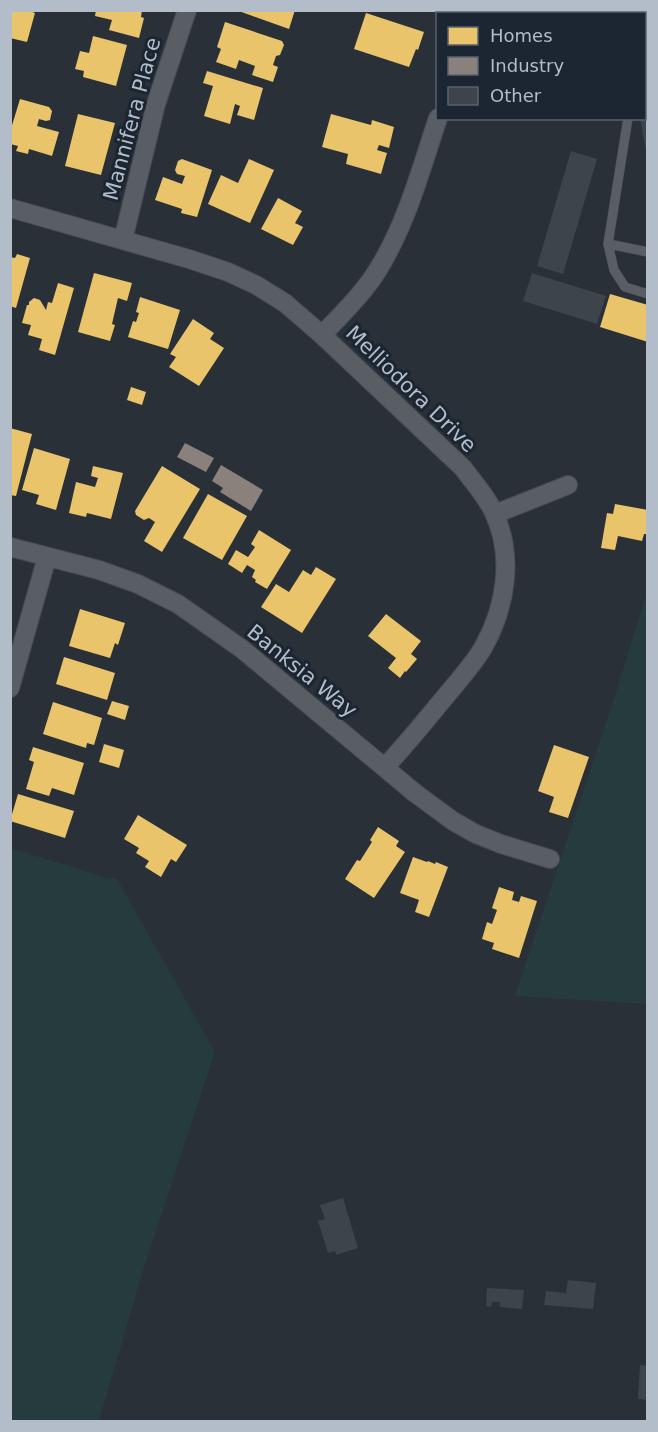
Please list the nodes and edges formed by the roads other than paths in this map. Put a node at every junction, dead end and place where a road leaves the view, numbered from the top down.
1 (187, 10) edge
2 (437, 120) edge
3 (628, 120) edge
4 (10, 208) edge
5 (123, 240) junction
6 (608, 244) junction
7 (648, 252) edge
8 (648, 294) edge
9 (321, 335) junction
10 (568, 485) dead end
11 (495, 514) junction
12 (10, 547) edge
13 (47, 557) junction
14 (10, 688) edge
15 (385, 766) junction
16 (550, 858) dead end

1 - 5 street, Mannifera Place
2 - 9 street
3 - 6 lane
4 - 5 street, Melliodora Drive
5 - 9 street, Melliodora Drive
6 - 7 lane
6 - 8 lane
9 - 11 street, Melliodora Drive
10 - 11 street
11 - 15 street, Melliodora Drive
12 - 13 street, Banksia Way
13 - 14 street
13 - 15 street, Banksia Way
15 - 16 street, Banksia Way

